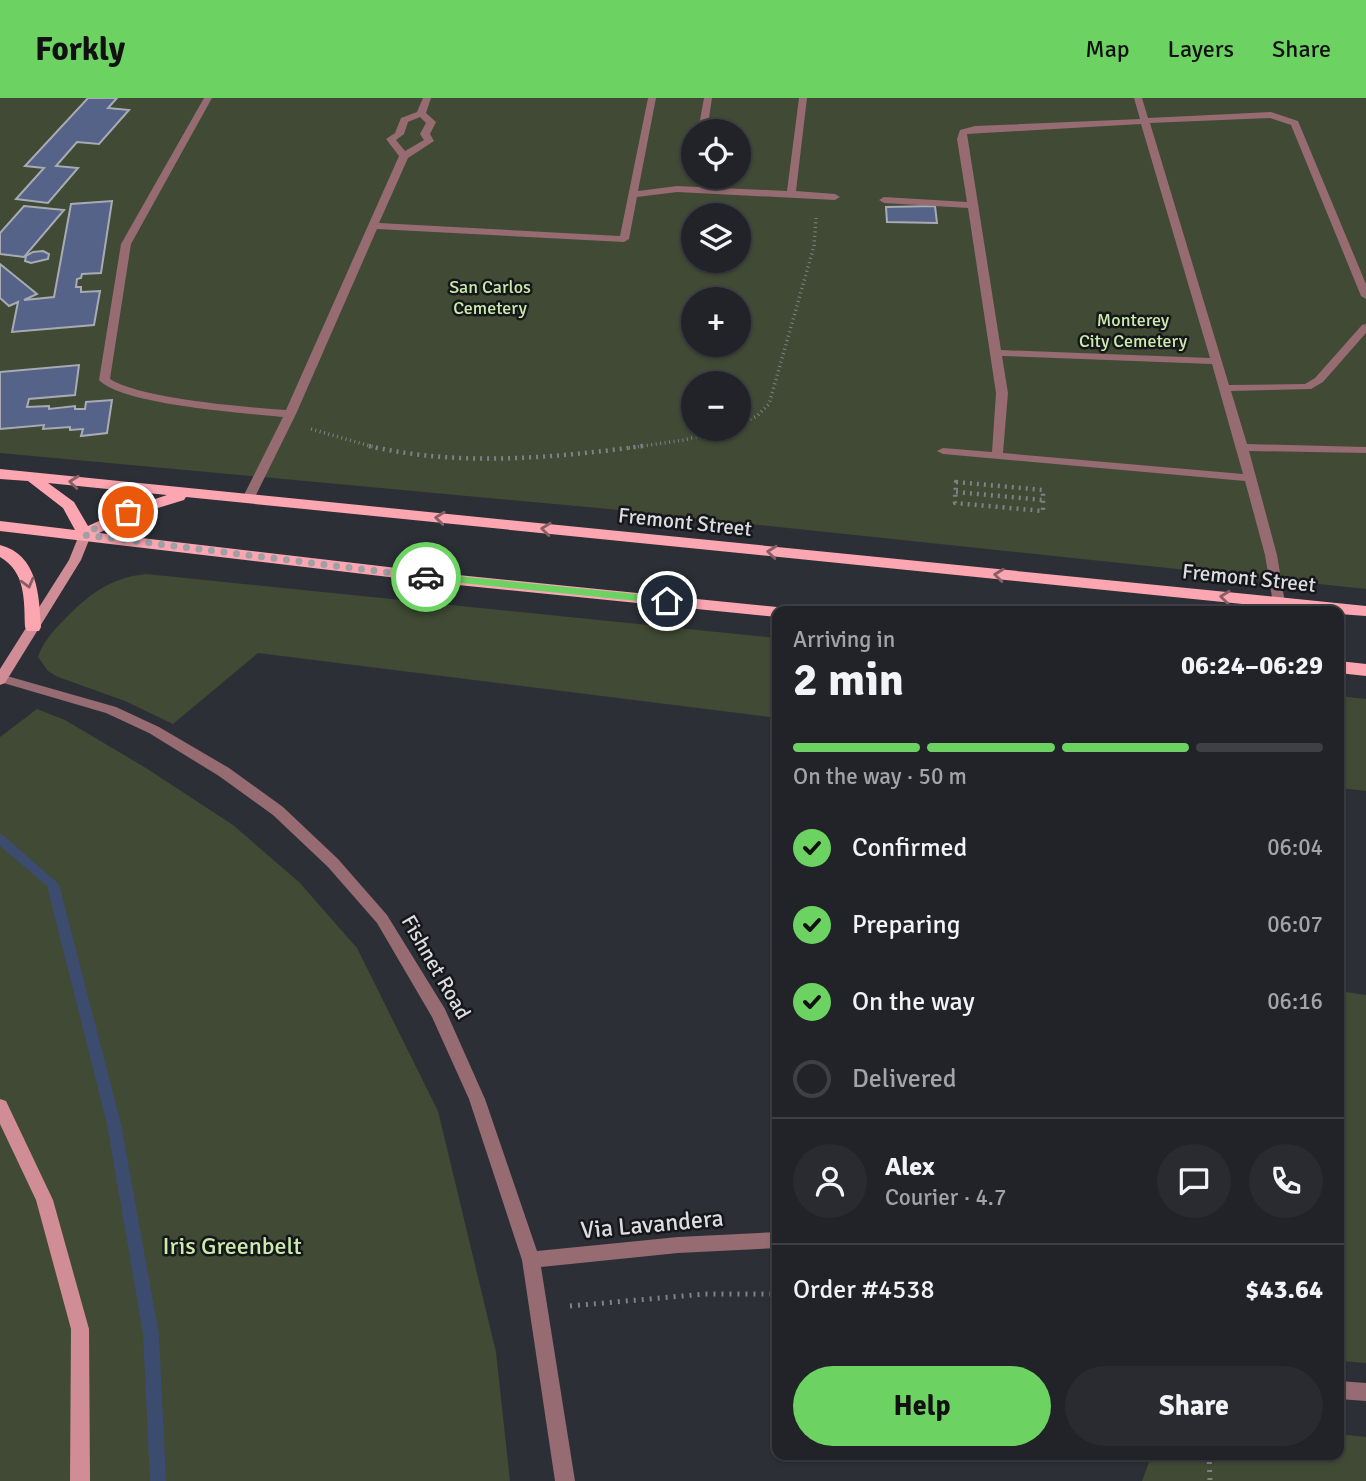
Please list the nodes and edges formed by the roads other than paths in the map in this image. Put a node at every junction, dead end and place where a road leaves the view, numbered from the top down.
1 (208, 98) edge
2 (427, 98) edge
3 (652, 98) edge
4 (708, 98) edge
5 (803, 98) edge
6 (1138, 98) edge
7 (421, 114) junction
8 (704, 119) edge
9 (1145, 121) junction
10 (404, 156) junction
11 (693, 189) joint
12 (791, 194) junction
13 (633, 195) junction
14 (835, 197) dead end
15 (884, 200) dead end
16 (972, 205) junction
17 (374, 226) junction
18 (1366, 296) edge
19 (1366, 327) edge
20 (995, 354) junction
21 (1216, 361) junction
22 (1224, 388) junction
23 (288, 417) junction
24 (1242, 447) junction
25 (1366, 450) edge
26 (943, 452) dead end
27 (997, 456) junction
28 (0, 474) edge
29 (29, 477) junction
30 (1249, 478) junction
31 (191, 493) junction
32 (248, 499) junction
33 (0, 526) edge
34 (85, 535) junction
35 (0, 550) edge
36 (1279, 603) junction
37 (1312, 606) edge
38 (1344, 609) edge
39 (772, 611) edge
40 (1366, 611) edge
41 (33, 628) junction
42 (1344, 668) edge
43 (1366, 670) edge
44 (1, 679) edge
45 (0, 1105) edge
46 (772, 1240) edge
47 (531, 1260) junction
48 (1344, 1390) edge
49 (1366, 1392) edge
50 (80, 1481) edge
51 (565, 1481) edge

1 - 23 street
2 - 7 street
3 - 13 street
4 - 8 street
5 - 12 street
6 - 9 street
7 - 10 street
7 - 10 street
9 - 16 street
9 - 18 street
9 - 21 street
10 - 17 street
11 - 12 street
11 - 13 street
12 - 14 street
13 - 17 street
15 - 16 street
16 - 20 street
17 - 23 street
19 - 22 street
20 - 21 street
20 - 27 street
21 - 22 street
22 - 24 street
23 - 32 street
24 - 25 street
24 - 30 street
26 - 27 street
27 - 30 street
28 - 29 main road, Fremont Street
31 -> 29 main road, Fremont Street
29 - 34 main road
30 - 36 street
31 - 32 main road, Fremont Street
31 - 34 main road
36 -> 32 main road, Fremont Street
33 - 34 main road
34 - 39 main road
34 - 41 street
35 -> 41 main road
36 - 37 main road, Fremont Street
38 - 40 main road, Fremont Street
41 - 44 street
42 - 43 main road
44 - 47 street, Fishnet Road
45 - 50 street
46 - 47 street, Via Lavandera
47 - 51 street, Fishnet Road
48 - 49 street

